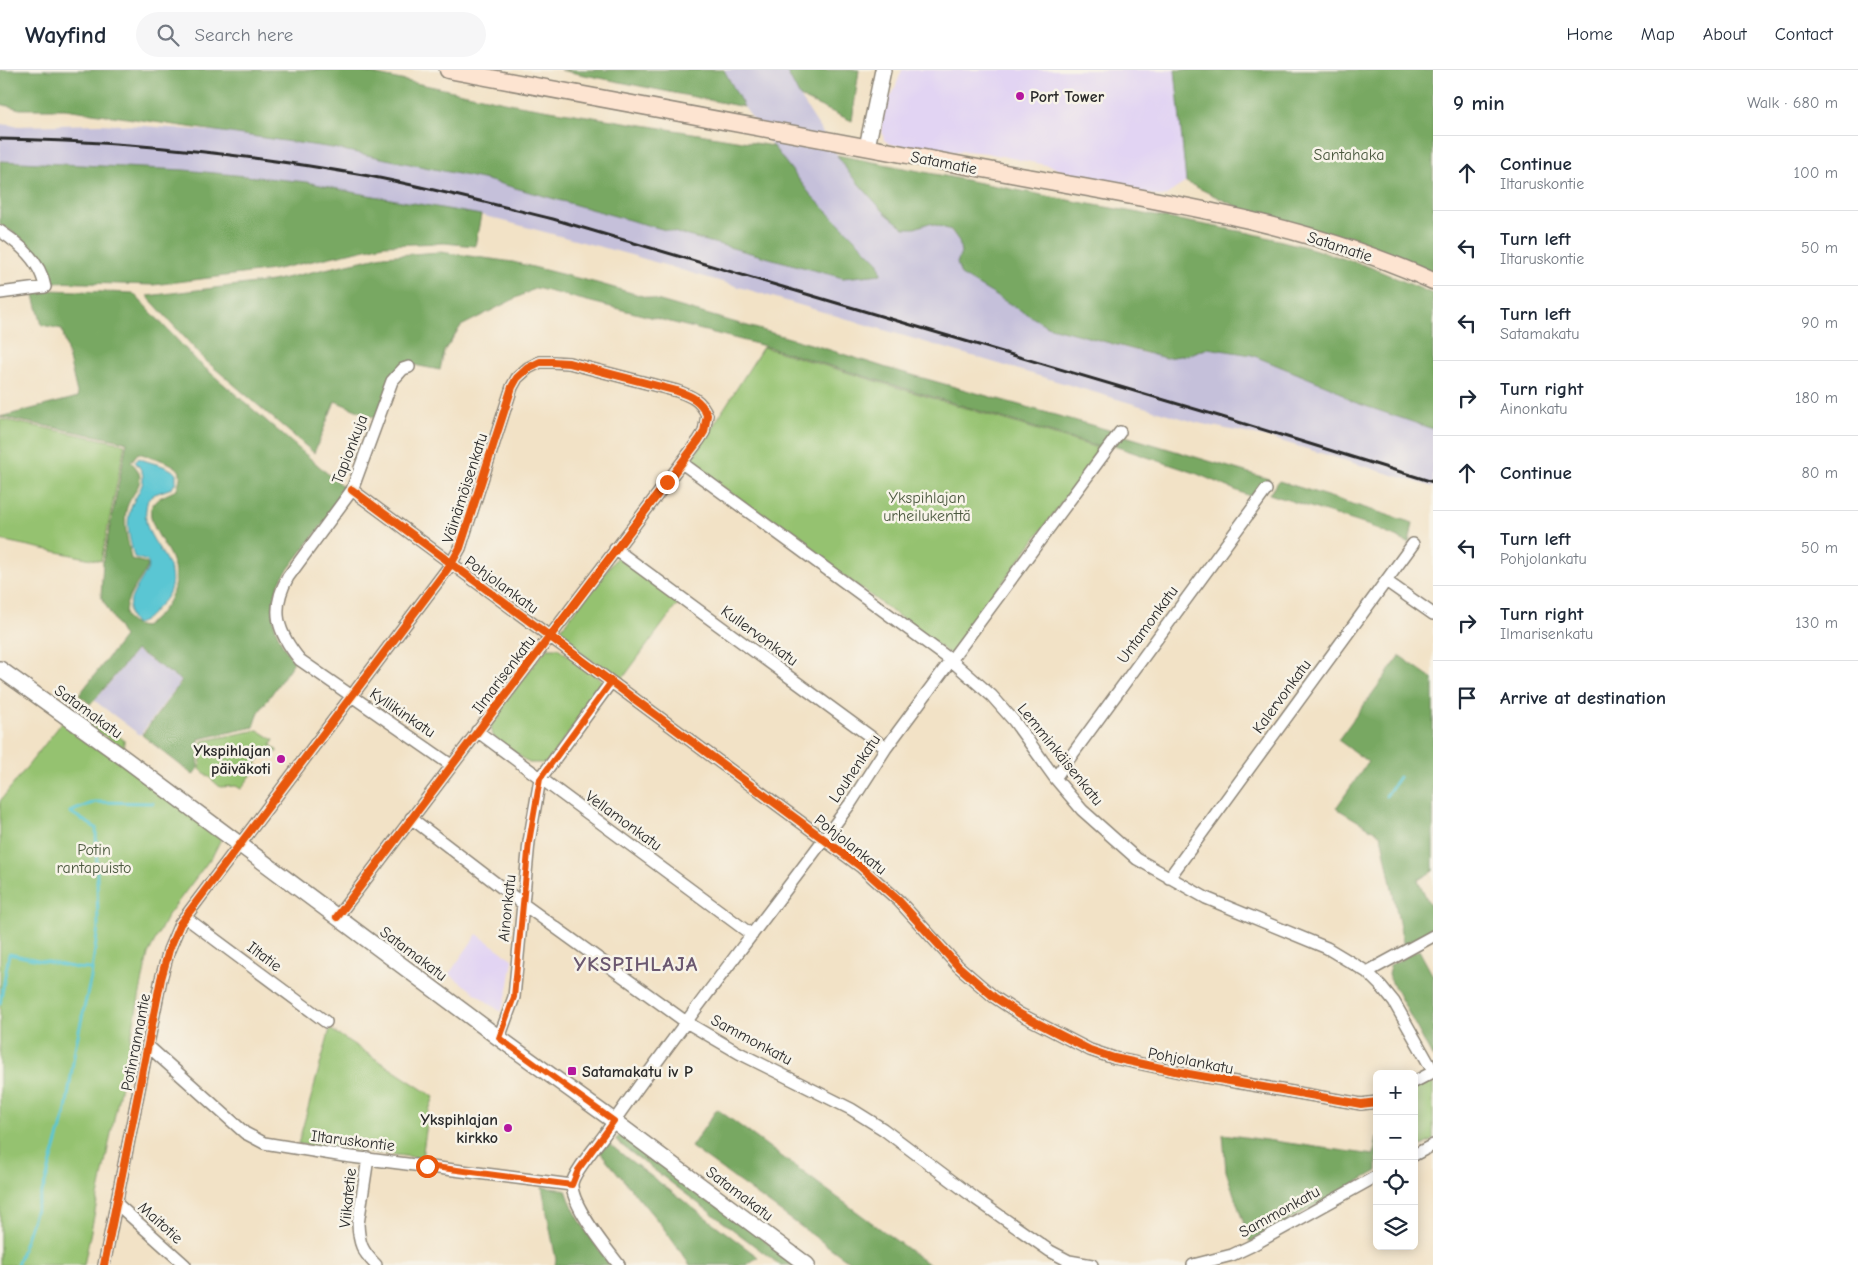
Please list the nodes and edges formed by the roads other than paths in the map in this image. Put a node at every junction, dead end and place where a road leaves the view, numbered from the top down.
1 (448, 70) edge
2 (883, 70) edge
3 (867, 147) junction
4 (0, 231) edge
5 (1433, 281) edge
6 (0, 293) edge
7 (409, 367) dead end
8 (707, 423) joint
9 (1120, 432) dead end
10 (682, 463) junction
11 (352, 490) junction
12 (1266, 490) dead end
13 (1413, 544) dead end
14 (615, 549) junction
15 (452, 564) junction
16 (1386, 581) junction
17 (280, 592) joint
18 (1433, 614) edge
19 (550, 636) junction
20 (952, 661) junction
21 (0, 669) edge
22 (611, 682) junction
23 (351, 696) junction
24 (477, 731) junction
25 (886, 748) junction
26 (451, 765) junction
27 (1055, 778) junction
28 (540, 779) junction
29 (411, 818) junction
30 (824, 839) junction
31 (240, 844) junction
32 (1169, 878) junction
33 (523, 904) junction
34 (185, 917) junction
35 (336, 917) junction
36 (752, 935) junction
37 (1433, 936) edge
38 (1367, 972) junction
39 (326, 1022) dead end
40 (686, 1022) junction
41 (499, 1038) junction
42 (148, 1046) junction
43 (1433, 1071) edge
44 (1418, 1080) edge
45 (1373, 1102) edge
46 (614, 1121) junction
47 (1433, 1145) edge
48 (1418, 1153) edge
49 (368, 1158) junction
50 (1373, 1178) edge
51 (572, 1185) junction
52 (116, 1203) junction
53 (104, 1265) edge
54 (185, 1265) edge
55 (376, 1265) edge
56 (619, 1265) edge
57 (807, 1265) edge
58 (1092, 1265) edge
59 (1193, 1265) edge

1 - 3 main road, Satamatie
2 - 3 street
3 - 5 main road, Satamatie
4 - 6 street
7 - 11 street, Tapionkuja
8 - 10 street, Ilmarisenkatu
8 - 15 street, Väinämöisenkatu
9 - 20 street, Louhenkatu
10 - 14 street, Ilmarisenkatu
10 - 20 street, Lemminkäisenkatu
11 - 15 street, Pohjolankatu
11 - 17 street, Tapionkuja
12 - 27 street, Untamonkatu
13 - 16 street, Kalervonkatu
14 - 19 street, Ilmarisenkatu
14 - 25 street, Kullervonkatu
15 - 19 street, Pohjolankatu
15 - 23 street, Väinämöisenkatu
16 - 18 street
16 - 32 street, Kalervonkatu
17 - 23 street, Kyllikinkatu
19 - 22 street, Pohjolankatu
19 - 24 street, Ilmarisenkatu
20 - 25 street, Louhenkatu
20 - 27 street, Lemminkäisenkatu
21 - 31 street, Satamakatu
22 - 28 street
22 - 30 street, Pohjolankatu
23 - 26 street, Kyllikinkatu
23 - 31 street, Väinämöisenkatu
24 - 26 street, Ilmarisenkatu
24 - 28 street, Vellamonkatu
25 - 30 street, Louhenkatu
26 - 29 street, Ilmarisenkatu
27 - 32 street, Lemminkäisenkatu
28 - 33 street, Ainonkatu
28 - 36 street, Vellamonkatu
29 - 33 street, Sammonkatu
29 - 35 street, Ilmarisenkatu
30 - 36 street, Louhenkatu
30 - 45 street, Pohjolankatu
31 - 34 street, Potinrannantie
31 - 35 street, Satamakatu
32 - 38 street, Lemminkäisenkatu
33 - 40 street, Sammonkatu
33 - 41 street, Ainonkatu
34 - 39 street, Iltatie
34 - 42 street, Potinrannantie
35 - 41 street, Satamakatu
36 - 40 street, Louhenkatu
37 - 38 street
38 - 43 street, Lemminkäisenkatu
40 - 46 street, Louhenkatu
40 - 58 street, Sammonkatu
41 - 46 street, Satamakatu
42 - 49 street, Iltaruskontie
42 - 52 street, Potinrannantie
43 - 44 street
46 - 51 street
46 - 57 street, Satamakatu
47 - 48 street
49 - 51 street, Iltaruskontie
49 - 55 street, Viikatetie
50 - 59 street, Sammonkatu
51 - 56 street
52 - 53 street, Potinrannantie
52 - 54 street, Maitotie

